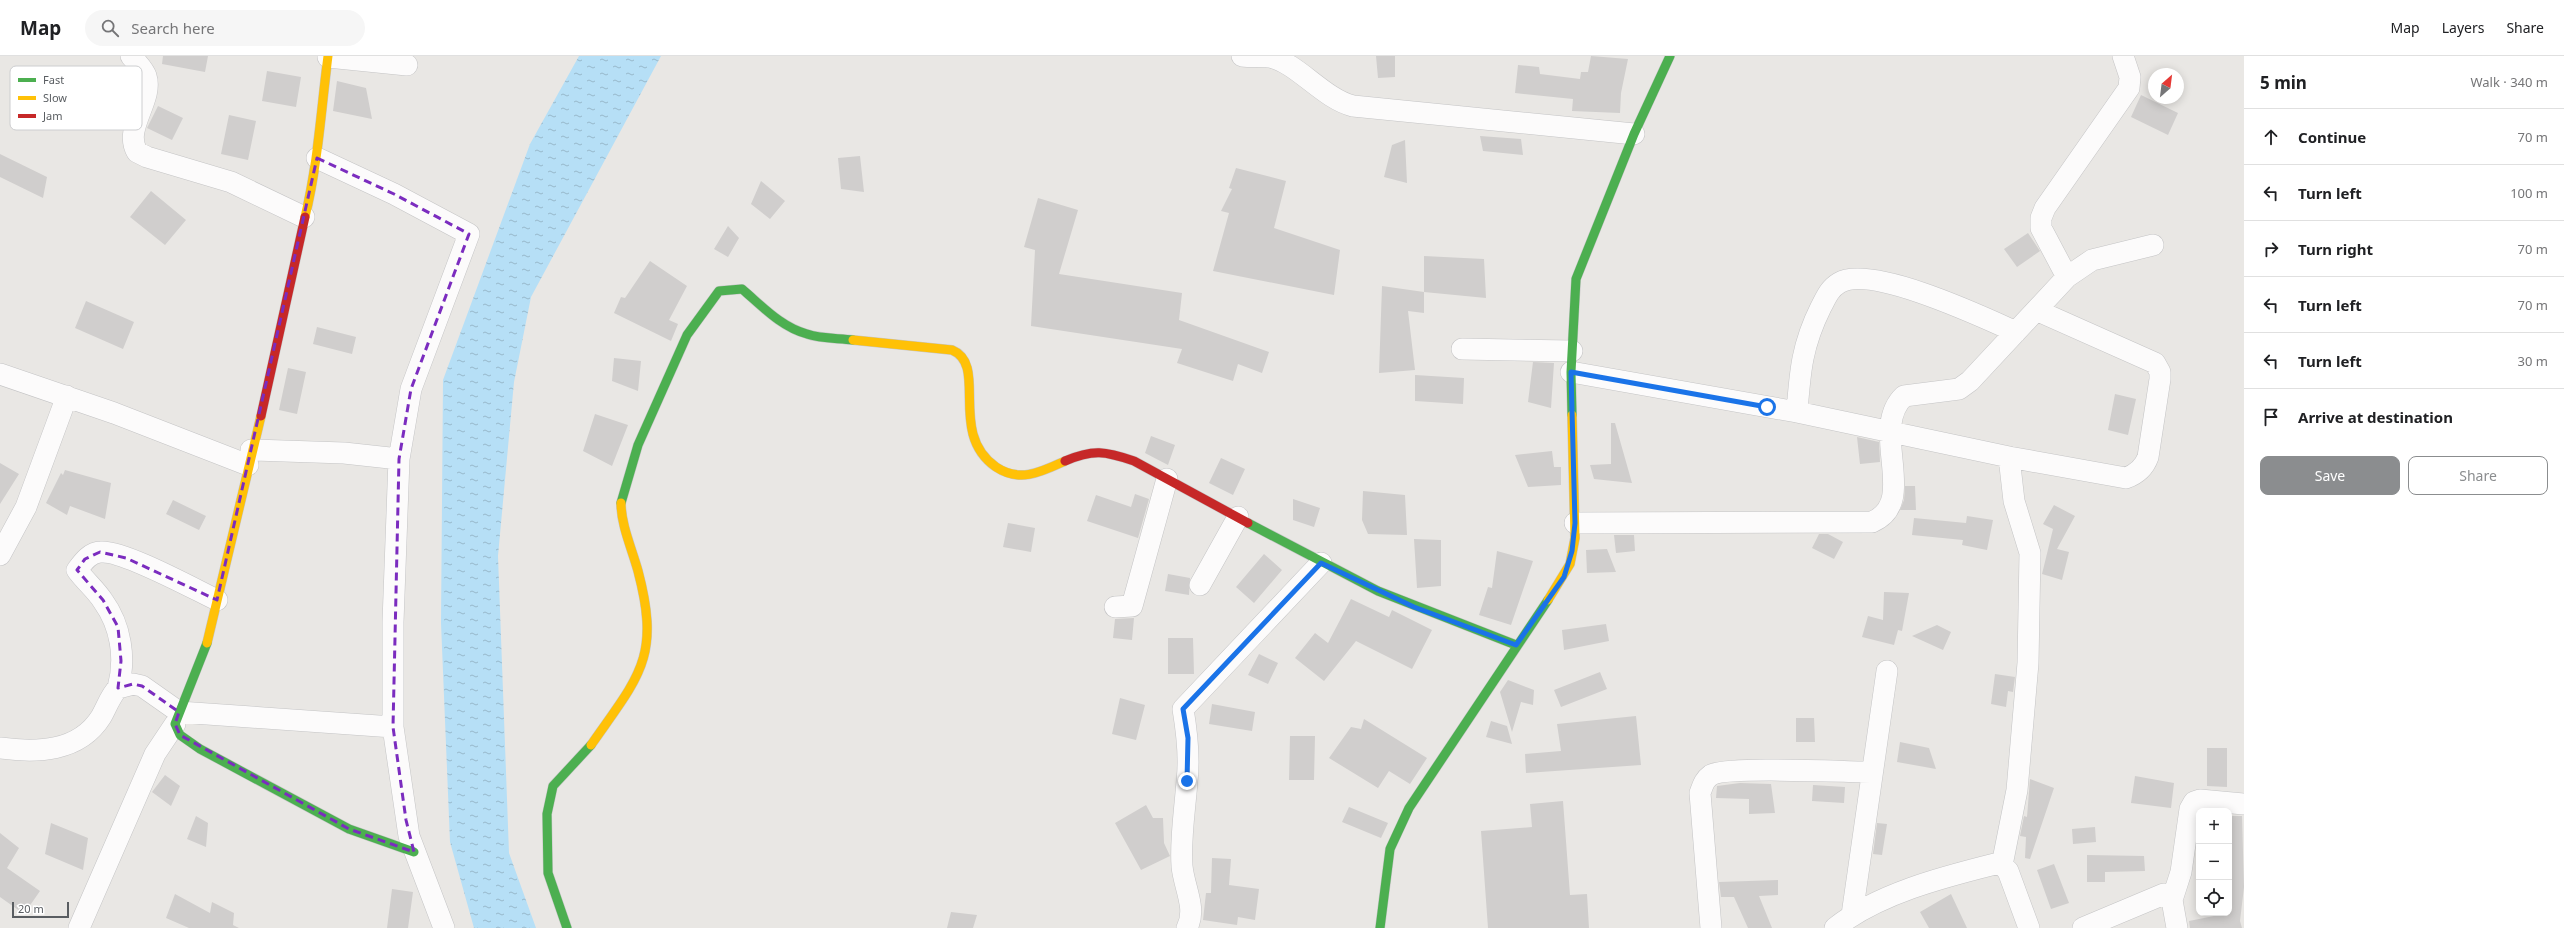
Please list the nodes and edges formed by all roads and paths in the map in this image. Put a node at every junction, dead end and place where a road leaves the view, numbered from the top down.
1 (131, 56) edge
2 (328, 56) edge
3 (1242, 56) edge
4 (1670, 56) edge
5 (2123, 56) edge
6 (407, 65) dead end
7 (139, 66) edge
8 (142, 70) edge
9 (142, 104) edge
10 (135, 130) edge
11 (1634, 134) junction
12 (317, 158) junction
13 (304, 217) junction
14 (2153, 245) dead end
15 (2067, 277) junction
16 (2036, 310) junction
17 (2016, 332) junction
18 (1462, 349) dead end
19 (1572, 351) junction
20 (1571, 372) junction
21 (0, 374) edge
22 (67, 396) junction
23 (1797, 412) junction
24 (1890, 432) junction
25 (2009, 457) junction
26 (249, 458) junction
27 (399, 459) junction
28 (1167, 479) junction
29 (1238, 516) junction
30 (1575, 523) junction
31 (0, 556) edge
32 (1321, 563) junction
33 (1200, 585) dead end
34 (217, 600) junction
35 (1115, 607) dead end
36 (1516, 645) junction
37 (1886, 671) dead end
38 (118, 688) junction
39 (177, 718) junction
40 (393, 727) junction
41 (0, 748) edge
42 (1871, 772) junction
43 (2244, 804) edge
44 (414, 852) junction
45 (2002, 865) junction
46 (2172, 900) junction
47 (1852, 915) junction
48 (79, 928) edge
49 (444, 928) edge
50 (567, 928) edge
51 (1187, 928) edge
52 (1380, 928) edge
53 (1710, 928) edge
54 (1835, 928) edge
55 (2029, 928) edge
56 (2083, 928) edge
57 (2177, 928) edge

1 - 7 street
2 - 6 street
2 - 12 street
3 - 11 street
4 - 11 street
5 - 15 street
8 - 9 street
10 - 13 street
11 - 19 street
12 - 13 street
12 - 27 street
13 - 26 street
14 - 15 street
15 - 16 street
16 - 17 street
16 - 25 street
17 - 23 street
17 - 24 street
18 - 19 street
19 - 20 street
20 - 23 street
20 - 30 street
21 - 22 street
22 - 26 street
22 - 31 street
23 - 24 street
24 - 25 street
24 - 30 street
25 - 45 street
26 - 27 street
26 - 34 street
27 - 40 street
28 - 29 street
28 - 35 street
28 - 50 street
29 - 32 street
29 - 33 street
30 - 36 street
32 - 36 street
32 - 51 street
34 - 38 street
34 - 39 street
36 - 52 street
37 - 42 street
38 - 39 street
38 - 41 street
39 - 40 street
39 - 44 street
39 - 48 street
40 - 44 street
42 - 47 street
42 - 53 street
43 - 46 street
44 - 49 street
45 - 47 street
45 - 55 street
46 - 56 street
46 - 57 street
47 - 54 street

